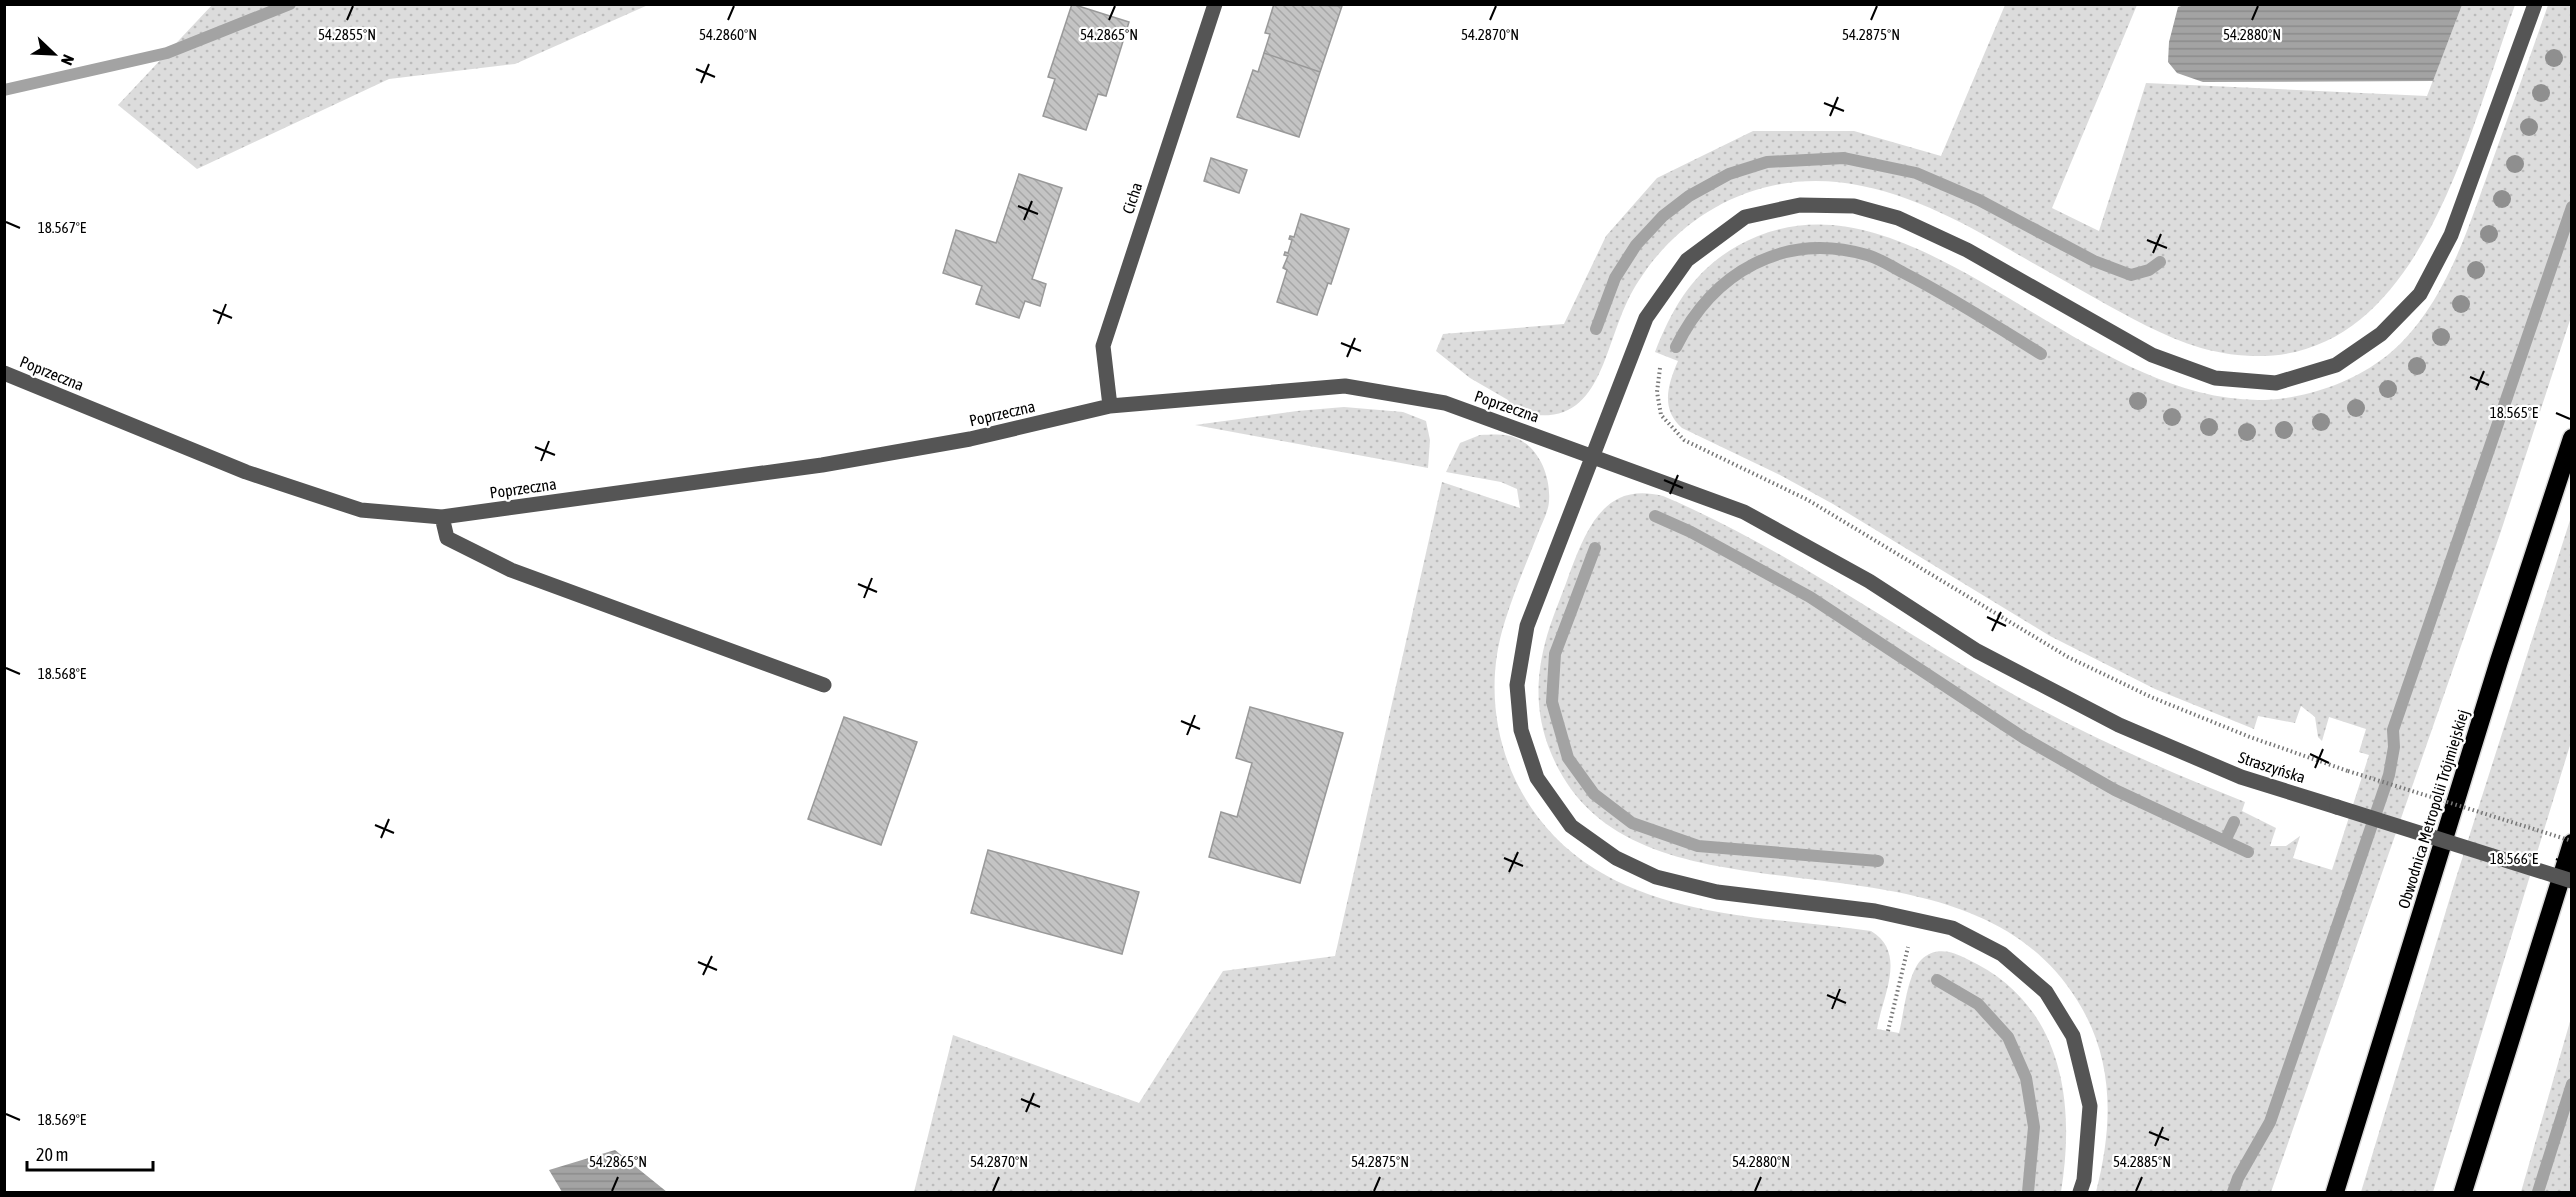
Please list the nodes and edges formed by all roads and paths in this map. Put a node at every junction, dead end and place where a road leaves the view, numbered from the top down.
1 (1215, 4) edge
2 (2535, 4) edge
3 (1631, 356) junction
4 (4, 373) edge
5 (1110, 406) junction
6 (2571, 438) edge
7 (1593, 456) junction
8 (442, 517) junction
9 (1977, 651) joint
10 (824, 686) dead end
11 (2571, 842) edge
12 (2571, 880) edge
13 (1914, 920) junction
14 (1888, 1031) dead end
15 (2080, 1192) edge
16 (2335, 1192) edge
17 (2463, 1192) edge

1 - 5 street, Cicha
2 - 3 street
3 - 7 street
3 - 11 path, bridge
4 - 8 street, Poprzeczna
5 - 7 street, Poprzeczna
5 - 8 street, Poprzeczna
6 - 16 highway, Obwodnica Metropolii Trójmiejskiej
7 - 9 street, Poprzeczna
7 - 13 street
8 - 10 street
9 - 12 street, Straszyńska, bridge
11 - 17 highway
13 - 14 path
13 - 15 street

